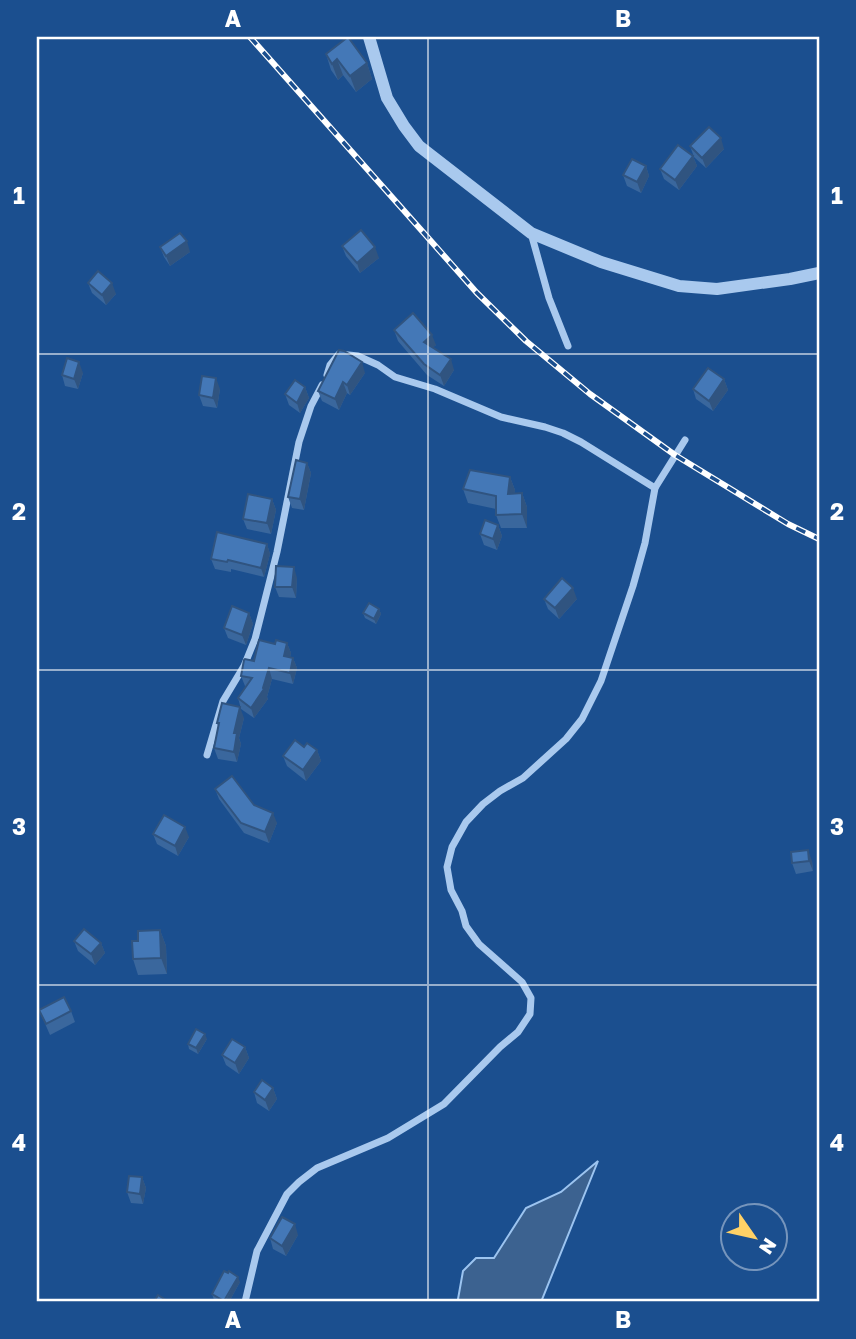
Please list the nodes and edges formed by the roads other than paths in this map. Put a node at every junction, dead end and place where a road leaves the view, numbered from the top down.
1 (369, 37) edge
2 (531, 233) junction
3 (819, 273) edge
4 (568, 346) dead end
5 (685, 440) dead end
6 (655, 488) junction
7 (207, 755) dead end
8 (245, 1302) edge

1 - 2 street
2 - 3 street
2 - 4 street
5 - 6 street
6 - 7 street
6 - 8 street

